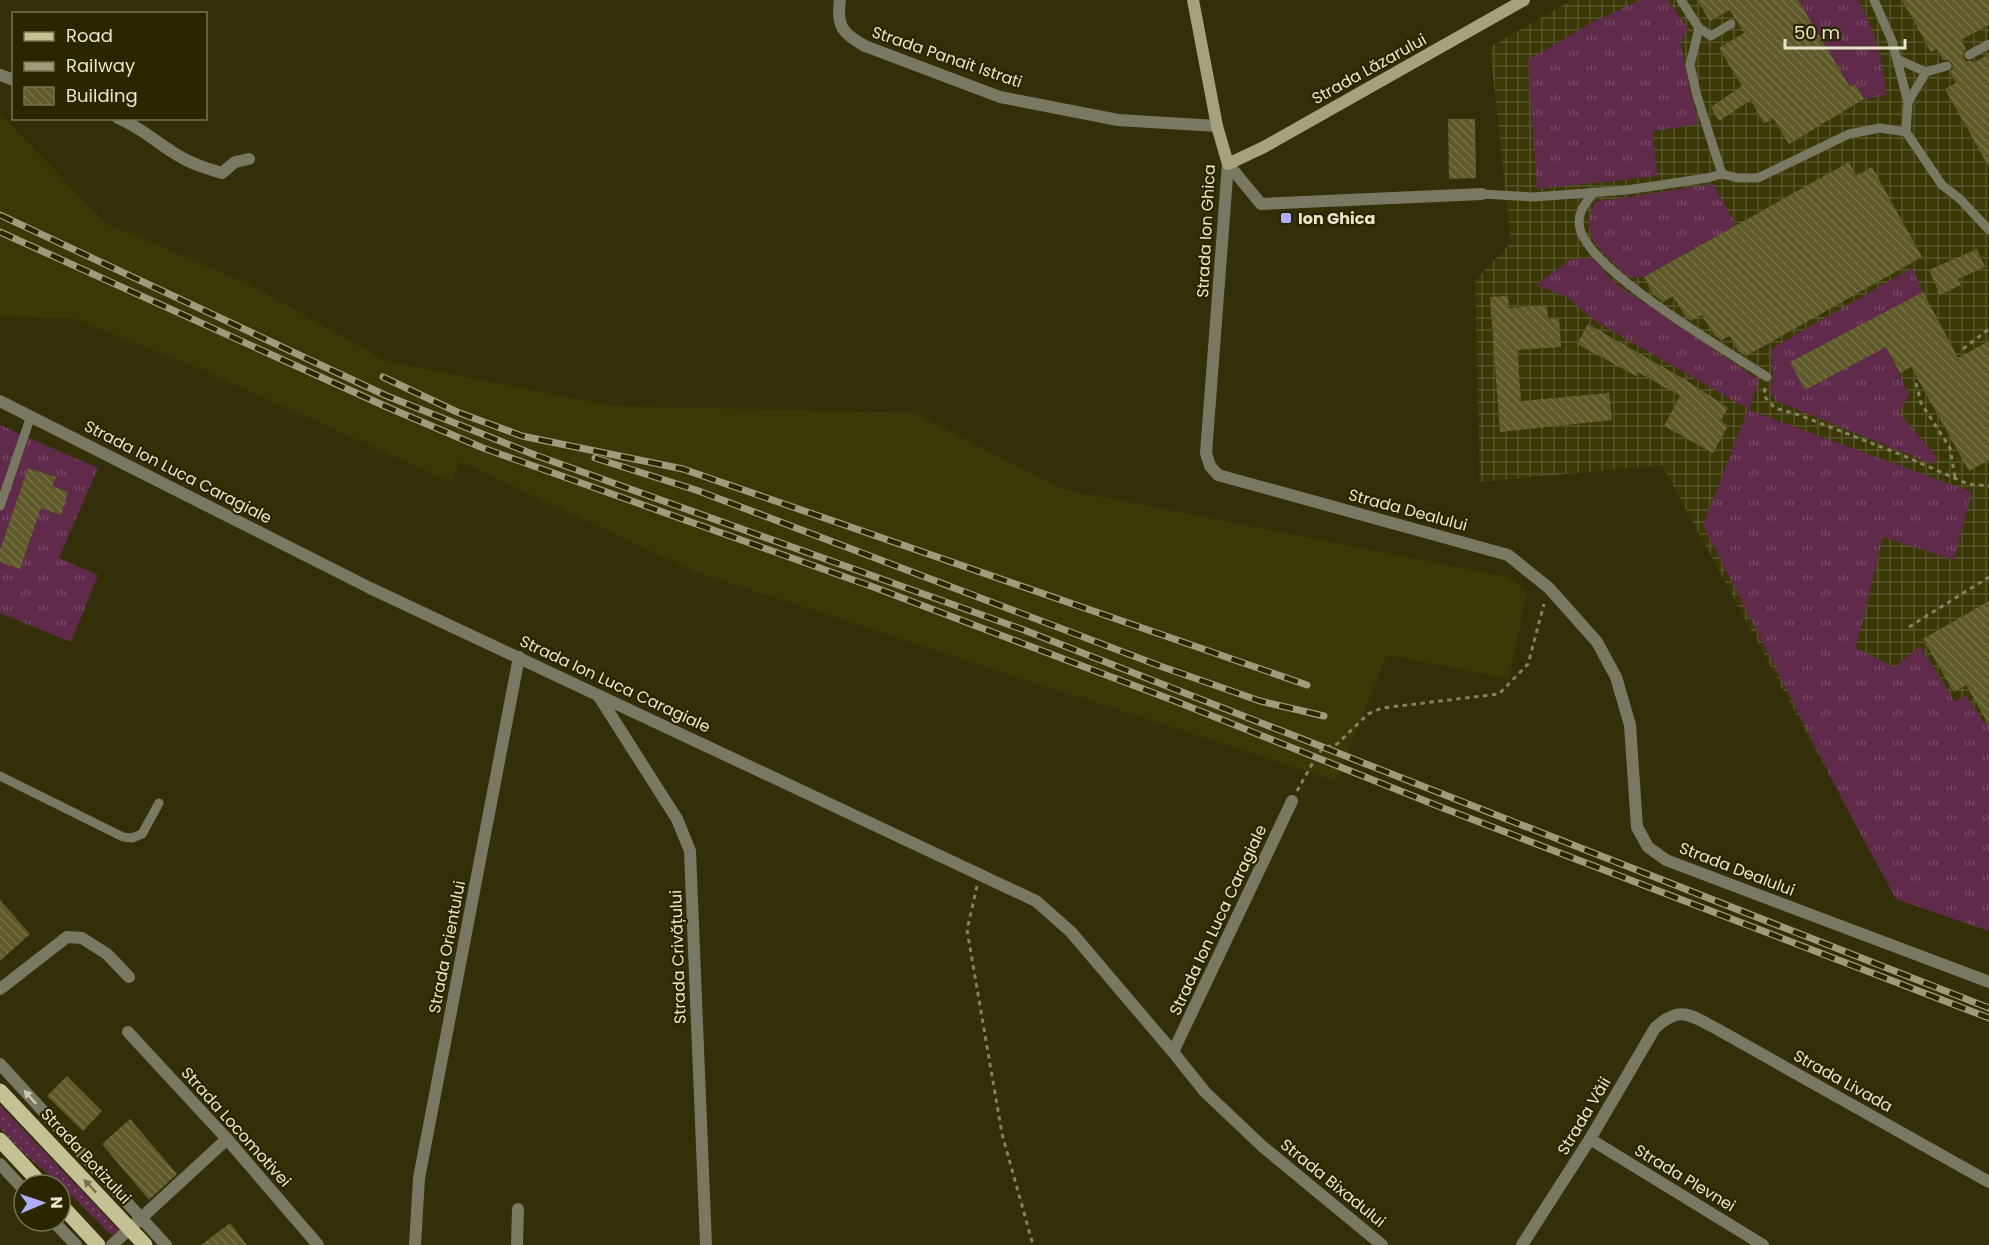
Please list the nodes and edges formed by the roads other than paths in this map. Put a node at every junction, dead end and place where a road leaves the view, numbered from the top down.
1 (840, 0) edge
2 (1193, 0) edge
3 (1524, 0) edge
4 (1681, 0) edge
5 (1874, 0) edge
6 (1731, 24) dead end
7 (1699, 28) junction
8 (1989, 44) edge
9 (1969, 55) dead end
10 (1897, 59) junction
11 (1947, 66) dead end
12 (1926, 72) junction
13 (1908, 102) junction
14 (122, 120) edge
15 (1217, 126) junction
16 (1906, 132) junction
17 (249, 159) dead end
18 (1228, 164) junction
19 (1722, 174) junction
20 (1594, 192) junction
21 (1482, 194) joint
22 (1989, 230) edge
23 (1767, 378) road end
24 (0, 400) edge
25 (31, 416) junction
26 (1210, 466) joint
27 (0, 506) edge
28 (519, 657) junction
29 (597, 694) junction
30 (0, 776) edge
31 (1292, 801) road end
32 (159, 803) dead end
33 (129, 977) dead end
34 (1989, 982) edge
35 (0, 989) edge
36 (1679, 1013) joint
37 (128, 1032) dead end
38 (1173, 1052) junction
39 (0, 1064) edge
40 (0, 1091) edge
41 (227, 1139) junction
42 (1590, 1139) junction
43 (0, 1140) edge
44 (1262, 1146) joint
45 (0, 1164) edge
46 (31, 1173) edge
47 (12, 1177) edge
48 (1989, 1182) edge
49 (518, 1209) dead end
50 (72, 1217) edge
51 (135, 1223) junction
52 (64, 1233) edge
53 (76, 1245) edge
54 (98, 1245) edge
55 (112, 1245) edge
56 (145, 1245) edge
57 (166, 1245) edge
58 (318, 1245) edge
59 (415, 1245) edge
60 (517, 1245) edge
61 (706, 1245) edge
62 (1382, 1245) edge
63 (1522, 1245) edge
64 (1763, 1245) edge

1 - 15 street, Strada Panait Istrati
2 - 15 street, Strada Ion Ghica
3 - 18 street, Strada Lăzarului
4 - 7 lane
5 - 10 lane
6 - 7 lane
7 - 19 lane
8 - 9 lane
10 - 12 lane
10 - 13 lane
11 - 12 lane
12 - 13 lane
13 - 16 lane
14 - 17 street
15 - 18 street, Strada Ion Ghica
16 - 19 lane
16 - 22 lane
18 - 21 street
18 - 26 street, Strada Ion Ghica
19 - 20 lane
20 - 21 lane
20 - 23 lane
24 - 25 street, Strada Ion Luca Caragiale
25 - 27 lane
25 - 28 street, Strada Ion Luca Caragiale
26 - 34 street, Strada Dealului
28 - 29 street, Strada Ion Luca Caragiale
28 - 59 street, Strada Orientului
29 - 38 street, Strada Ion Luca Caragiale
29 - 61 street, Strada Crivățului
30 - 32 lane
31 - 38 street, Strada Ion Luca Caragiale
33 - 35 street
36 - 42 street, Strada Văii
36 - 48 street, Strada Livada
37 - 41 street, Strada Locomotivei
38 - 44 street, Strada Ion Luca Caragiale
51 -> 39 street
51 -> 40 main road, Strada Botizului
41 - 51 street
41 - 58 street, Strada Locomotivei
42 - 63 street, Strada Văii
42 - 64 street, Strada Plevnei
43 - 46 main road
44 - 62 street, Strada Bixadului
45 - 47 street
49 - 60 street
50 - 54 main road
51 - 55 street
51 - 56 main road, Strada Botizului
51 - 57 street
52 - 53 street

